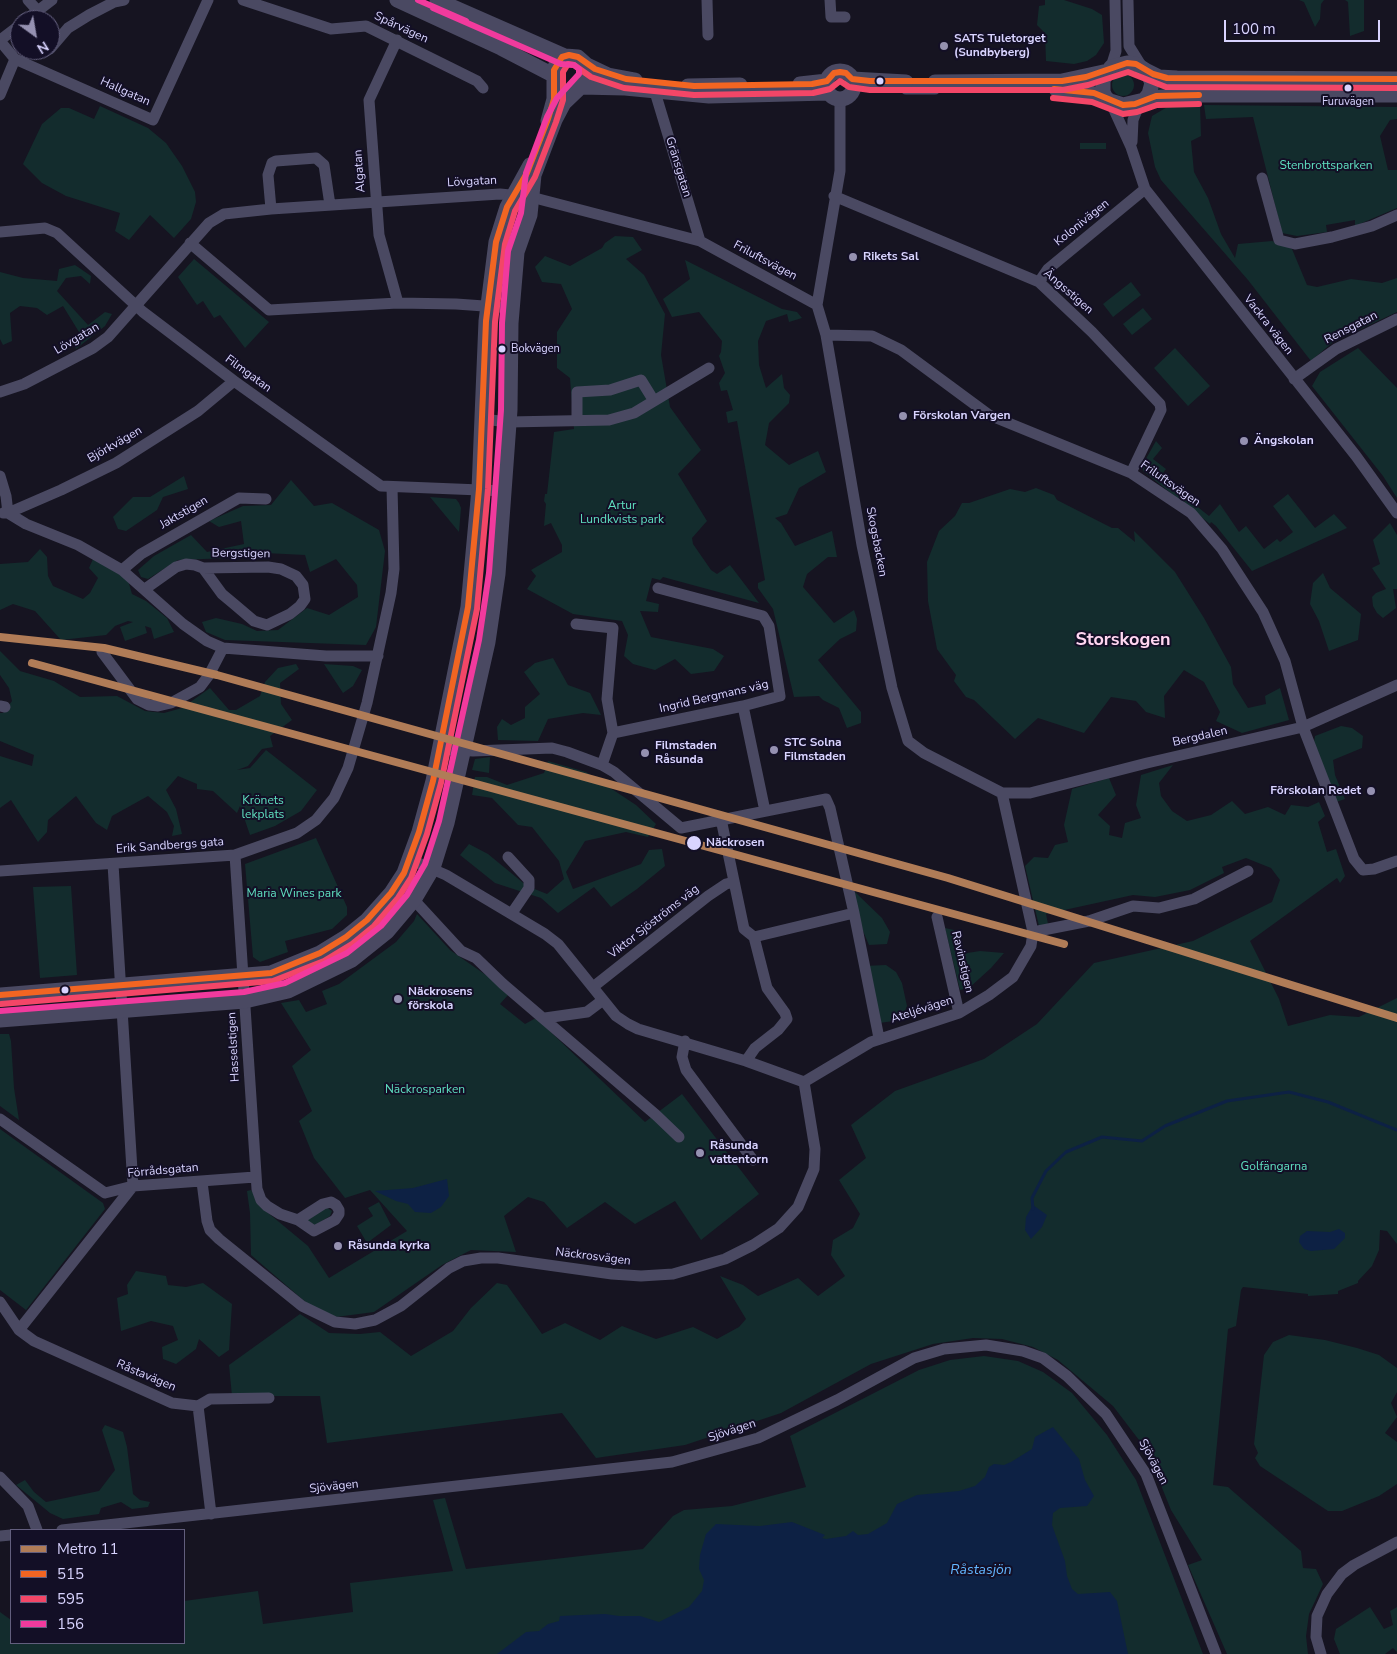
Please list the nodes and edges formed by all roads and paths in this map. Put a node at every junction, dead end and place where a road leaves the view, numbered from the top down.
1 (28, 0) edge
2 (52, 0) edge
3 (124, 0) edge
4 (208, 0) edge
5 (243, 0) edge
6 (398, 0) edge
7 (437, 0) edge
8 (708, 0) edge
9 (830, 0) edge
10 (1115, 0) edge
11 (1132, 0) edge
12 (37, 10) edge
13 (39, 10) edge
14 (845, 17) dead end
15 (10, 33) edge
16 (708, 35) dead end
17 (60, 38) edge
18 (397, 40) junction
19 (0, 41) edge
20 (10, 53) edge
21 (565, 56) junction
22 (15, 60) edge
23 (18, 60) edge
24 (43, 60) edge
25 (587, 65) junction
26 (38, 68) junction
27 (1110, 69) junction
28 (1145, 69) junction
29 (554, 77) junction
30 (1397, 79) edge
31 (906, 85) joint
32 (935, 85) junction
33 (483, 88) dead end
34 (579, 88) junction
35 (840, 88) junction
36 (655, 92) junction
37 (0, 95) edge
38 (1397, 95) edge
39 (1108, 99) junction
40 (1145, 99) junction
41 (1132, 147) junction
42 (1262, 178) dead end
43 (1145, 189) junction
44 (512, 194) junction
45 (834, 196) junction
46 (531, 197) junction
47 (376, 201) junction
48 (330, 205) junction
49 (271, 208) junction
50 (1397, 215) edge
51 (0, 232) edge
52 (700, 242) junction
53 (190, 244) junction
54 (1039, 282) junction
55 (398, 303) junction
56 (488, 305) junction
57 (817, 305) junction
58 (135, 306) junction
59 (512, 308) junction
60 (1397, 320) edge
61 (826, 335) junction
62 (709, 368) dead end
63 (1294, 380) junction
64 (234, 381) junction
65 (0, 392) edge
66 (654, 401) junction
67 (482, 419) junction
68 (577, 420) junction
69 (509, 422) junction
70 (1131, 473) junction
71 (0, 476) edge
72 (392, 487) junction
73 (479, 490) junction
74 (505, 491) junction
75 (266, 499) dead end
76 (1397, 512) edge
77 (4, 513) edge
78 (203, 568) junction
79 (122, 570) junction
80 (658, 588) dead end
81 (145, 589) junction
82 (576, 624) dead end
83 (223, 648) junction
84 (102, 652) dead end
85 (378, 656) junction
86 (1397, 685) edge
87 (743, 706) junction
88 (1303, 728) junction
89 (614, 733) junction
90 (439, 749) junction
91 (462, 751) junction
92 (602, 765) junction
93 (1002, 793) junction
94 (764, 810) junction
95 (721, 819) junction
96 (235, 855) junction
97 (508, 857) dead end
98 (409, 859) junction
99 (1397, 861) edge
100 (113, 864) junction
101 (432, 868) junction
102 (0, 871) edge
103 (1248, 871) dead end
104 (734, 882) junction
105 (414, 900) junction
106 (512, 913) junction
107 (854, 913) junction
108 (937, 917) dead end
109 (1033, 932) junction
110 (754, 937) junction
111 (245, 975) junction
112 (121, 985) junction
113 (593, 987) junction
114 (0, 995) edge
115 (245, 1000) junction
116 (603, 1000) junction
117 (123, 1012) junction
118 (960, 1013) junction
119 (545, 1018) junction
120 (0, 1020) edge
121 (879, 1038) junction
122 (685, 1041) junction
123 (746, 1061) junction
124 (804, 1082) junction
125 (0, 1119) edge
126 (679, 1137) dead end
127 (753, 1160) dead end
128 (255, 1177) junction
129 (202, 1182) junction
130 (133, 1186) junction
131 (298, 1220) dead end
132 (0, 1302) edge
133 (19, 1330) junction
134 (269, 1398) dead end
135 (198, 1406) junction
136 (0, 1477) edge
137 (211, 1514) junction
138 (37, 1529) edge
139 (71, 1529) edge
140 (1397, 1542) edge
141 (1216, 1654) edge
142 (1321, 1654) edge

1 - 12 street
2 - 13 street
3 - 17 street
4 - 26 street, Hallgatan
5 - 18 street, Spårvägen
6 - 29 street
7 - 21 street
8 - 16 street
9 - 14 street
10 - 11 street
10 - 27 street
11 - 28 street
15 - 19 street
18 - 33 street, Spårvägen
18 - 47 street, Algatan
19 - 20 street, Hallgatan
21 - 25 street
21 - 29 street
22 - 37 street
23 - 26 street, Hallgatan
24 - 26 street
25 - 34 street
25 - 35 street
27 - 28 street
27 - 32 street
27 - 39 street
28 - 30 street
28 - 40 street
29 - 34 street
29 - 44 street
31 - 32 street
31 - 35 street
32 - 39 street
34 - 36 street
34 - 46 street
35 - 36 street
35 - 45 street, Skogsbacken
36 - 52 street, Gränsgatan
38 - 40 street
39 - 40 street
39 - 41 street, Vackra vägen
40 - 41 street, Vackra vägen
41 - 43 street, Vackra vägen
42 - 50 street
43 - 54 street, Kolonivägen
43 - 63 street, Vackra vägen
44 - 46 street, Lövgatan
44 - 47 street, Lövgatan
44 - 56 street
45 - 54 street, Ängsstigen
45 - 57 street, Skogsbacken
46 - 52 street, Lövgatan
46 - 59 street
47 - 48 street, Lövgatan
47 - 55 street, Algatan
48 - 49 street, Lövgatan
48 - 49 street
49 - 53 street, Lövgatan
51 - 58 street, Filmgatan
52 - 57 street, Friluftsvägen
53 - 55 street
53 - 58 street, Lövgatan
54 - 70 street, Ängsstigen
55 - 56 street
56 - 59 street
56 - 67 street
57 - 61 street, Skogsbacken
58 - 64 street, Filmgatan
58 - 65 street, Lövgatan
59 - 69 street
60 - 63 street, Rensgatan
61 - 70 street, Friluftsvägen
61 - 93 street, Skogsbacken
62 - 66 street
63 - 76 street, Vackra vägen
64 - 72 street, Filmgatan
64 - 77 street, Björkvägen
66 - 68 street
66 - 68 street
67 - 69 street
67 - 73 street
68 - 69 street
69 - 74 street
70 - 88 street, Friluftsvägen
71 - 77 street
72 - 73 street, Filmgatan
72 - 85 street, Erik Sandbergs gata
73 - 74 street, Filmgatan
73 - 90 street
74 - 91 street
75 - 79 street, Jaktstigen
77 - 79 street
78 - 78 street, Bergstigen
78 - 81 street, Bergstigen
79 - 81 street
80 - 87 street, Ingrid Bergmans väg
81 - 83 street
82 - 89 street
83 - 84 street
83 - 85 street
85 - 96 street, Erik Sandbergs gata
86 - 88 street, Bergdalen
87 - 89 street, Ingrid Bergmans väg
87 - 94 street
88 - 93 street, Bergdalen
88 - 99 street, Friluftsvägen
89 - 92 street
90 - 91 street
90 - 98 street
91 - 92 street
91 - 101 street
92 - 95 street
93 - 109 street
94 - 95 street
94 - 107 street
95 - 104 street
96 - 100 street, Erik Sandbergs gata
96 - 111 street, Hasselstigen
97 - 106 street
98 - 101 street
98 - 111 street
100 - 102 street, Erik Sandbergs gata
100 - 112 street
101 - 105 street
101 - 106 street
103 - 109 street
104 - 110 street
104 - 113 street, Viktor Sjöströms väg
105 - 115 street
105 - 119 street
106 - 113 street
107 - 110 street
107 - 121 street
108 - 118 street, Ravinstigen
109 - 118 street, Ateljévägen
110 - 123 street
111 - 112 street
111 - 115 street, Hasselstigen
112 - 114 street
112 - 117 street
113 - 116 street
115 - 117 street
115 - 128 street, Hasselstigen
116 - 119 street
116 - 122 street
117 - 120 street
117 - 130 street
118 - 121 street, Ateljévägen
119 - 126 street
121 - 124 street, Ateljévägen
122 - 123 street
122 - 127 street
123 - 124 street
124 - 129 street, Näckrosvägen
125 - 130 street, Förrådsgatan
128 - 129 street, Förrådsgatan
128 - 131 street
129 - 130 street, Förrådsgatan
130 - 133 street
132 - 133 street, Råstavägen
133 - 135 street, Råstavägen
134 - 135 street
135 - 137 street
136 - 138 street
137 - 139 street, Sjövägen
137 - 141 street, Sjövägen
140 - 142 street

